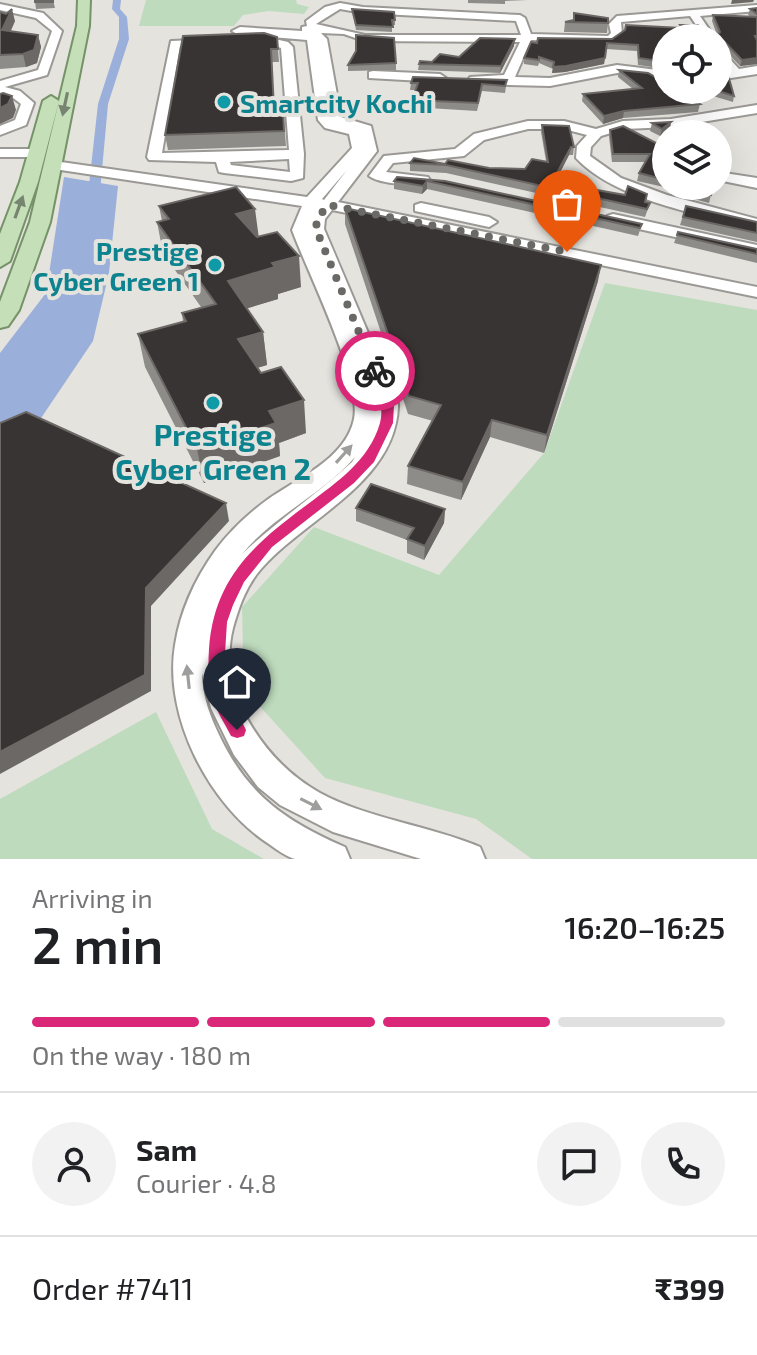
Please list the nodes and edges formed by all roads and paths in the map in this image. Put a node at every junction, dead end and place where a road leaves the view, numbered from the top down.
1 (73, 0) edge
2 (84, 0) edge
3 (0, 7) edge
4 (757, 8) edge
5 (693, 13) junction
6 (700, 24) edge
7 (289, 28) dead end
8 (315, 30) junction
9 (527, 38) junction
10 (611, 39) junction
11 (732, 68) edge
12 (320, 70) junction
13 (610, 70) junction
14 (757, 70) edge
15 (290, 72) junction
16 (736, 73) junction
17 (652, 74) edge
18 (732, 74) edge
19 (373, 75) edge
20 (503, 80) junction
21 (0, 87) edge
22 (327, 108) junction
23 (294, 109) junction
24 (757, 109) edge
25 (623, 125) junction
26 (0, 131) edge
27 (596, 133) junction
28 (646, 140) edge
29 (0, 153) edge
30 (34, 157) junction
31 (222, 158) junction
32 (297, 160) junction
33 (0, 162) edge
34 (62, 162) junction
35 (732, 179) edge
36 (445, 181) edge
37 (757, 183) edge
38 (652, 189) edge
39 (324, 199) junction
40 (687, 200) edge
41 (603, 217) edge
42 (757, 224) edge
43 (757, 250) edge
44 (0, 261) edge
45 (757, 277) edge
46 (757, 292) edge
47 (0, 321) edge
48 (292, 509) junction
49 (266, 773) junction
50 (240, 799) junction
51 (333, 859) edge
52 (468, 859) edge

1 - 30 main road
2 -> 34 main road
3 - 21 street
4 - 5 street
5 - 6 street
5 - 10 street
7 - 8 street
8 - 9 street
8 - 9 street
9 - 10 street
9 - 20 street
10 - 13 street
11 - 16 street
12 - 12 street
12 - 15 street
12 - 22 street
13 - 17 street
13 - 20 street
14 - 16 street
15 - 23 street
15 - 31 street
16 - 18 street
19 - 20 street
21 - 26 street
22 - 23 street
22 - 39 street
23 - 32 street
24 - 25 street
25 - 27 street
25 - 28 street
27 - 36 street
27 - 38 street
29 - 30 street
30 - 33 street
44 -> 30 main road
31 - 32 street
31 - 32 street
34 - 39 street
34 - 47 main road
35 - 37 street
39 - 45 street
39 - 46 street
39 - 48 street
40 - 42 street
41 - 43 street
48 - 49 street
50 -> 48 street
49 - 50 street
49 -> 52 street
50 - 51 street

